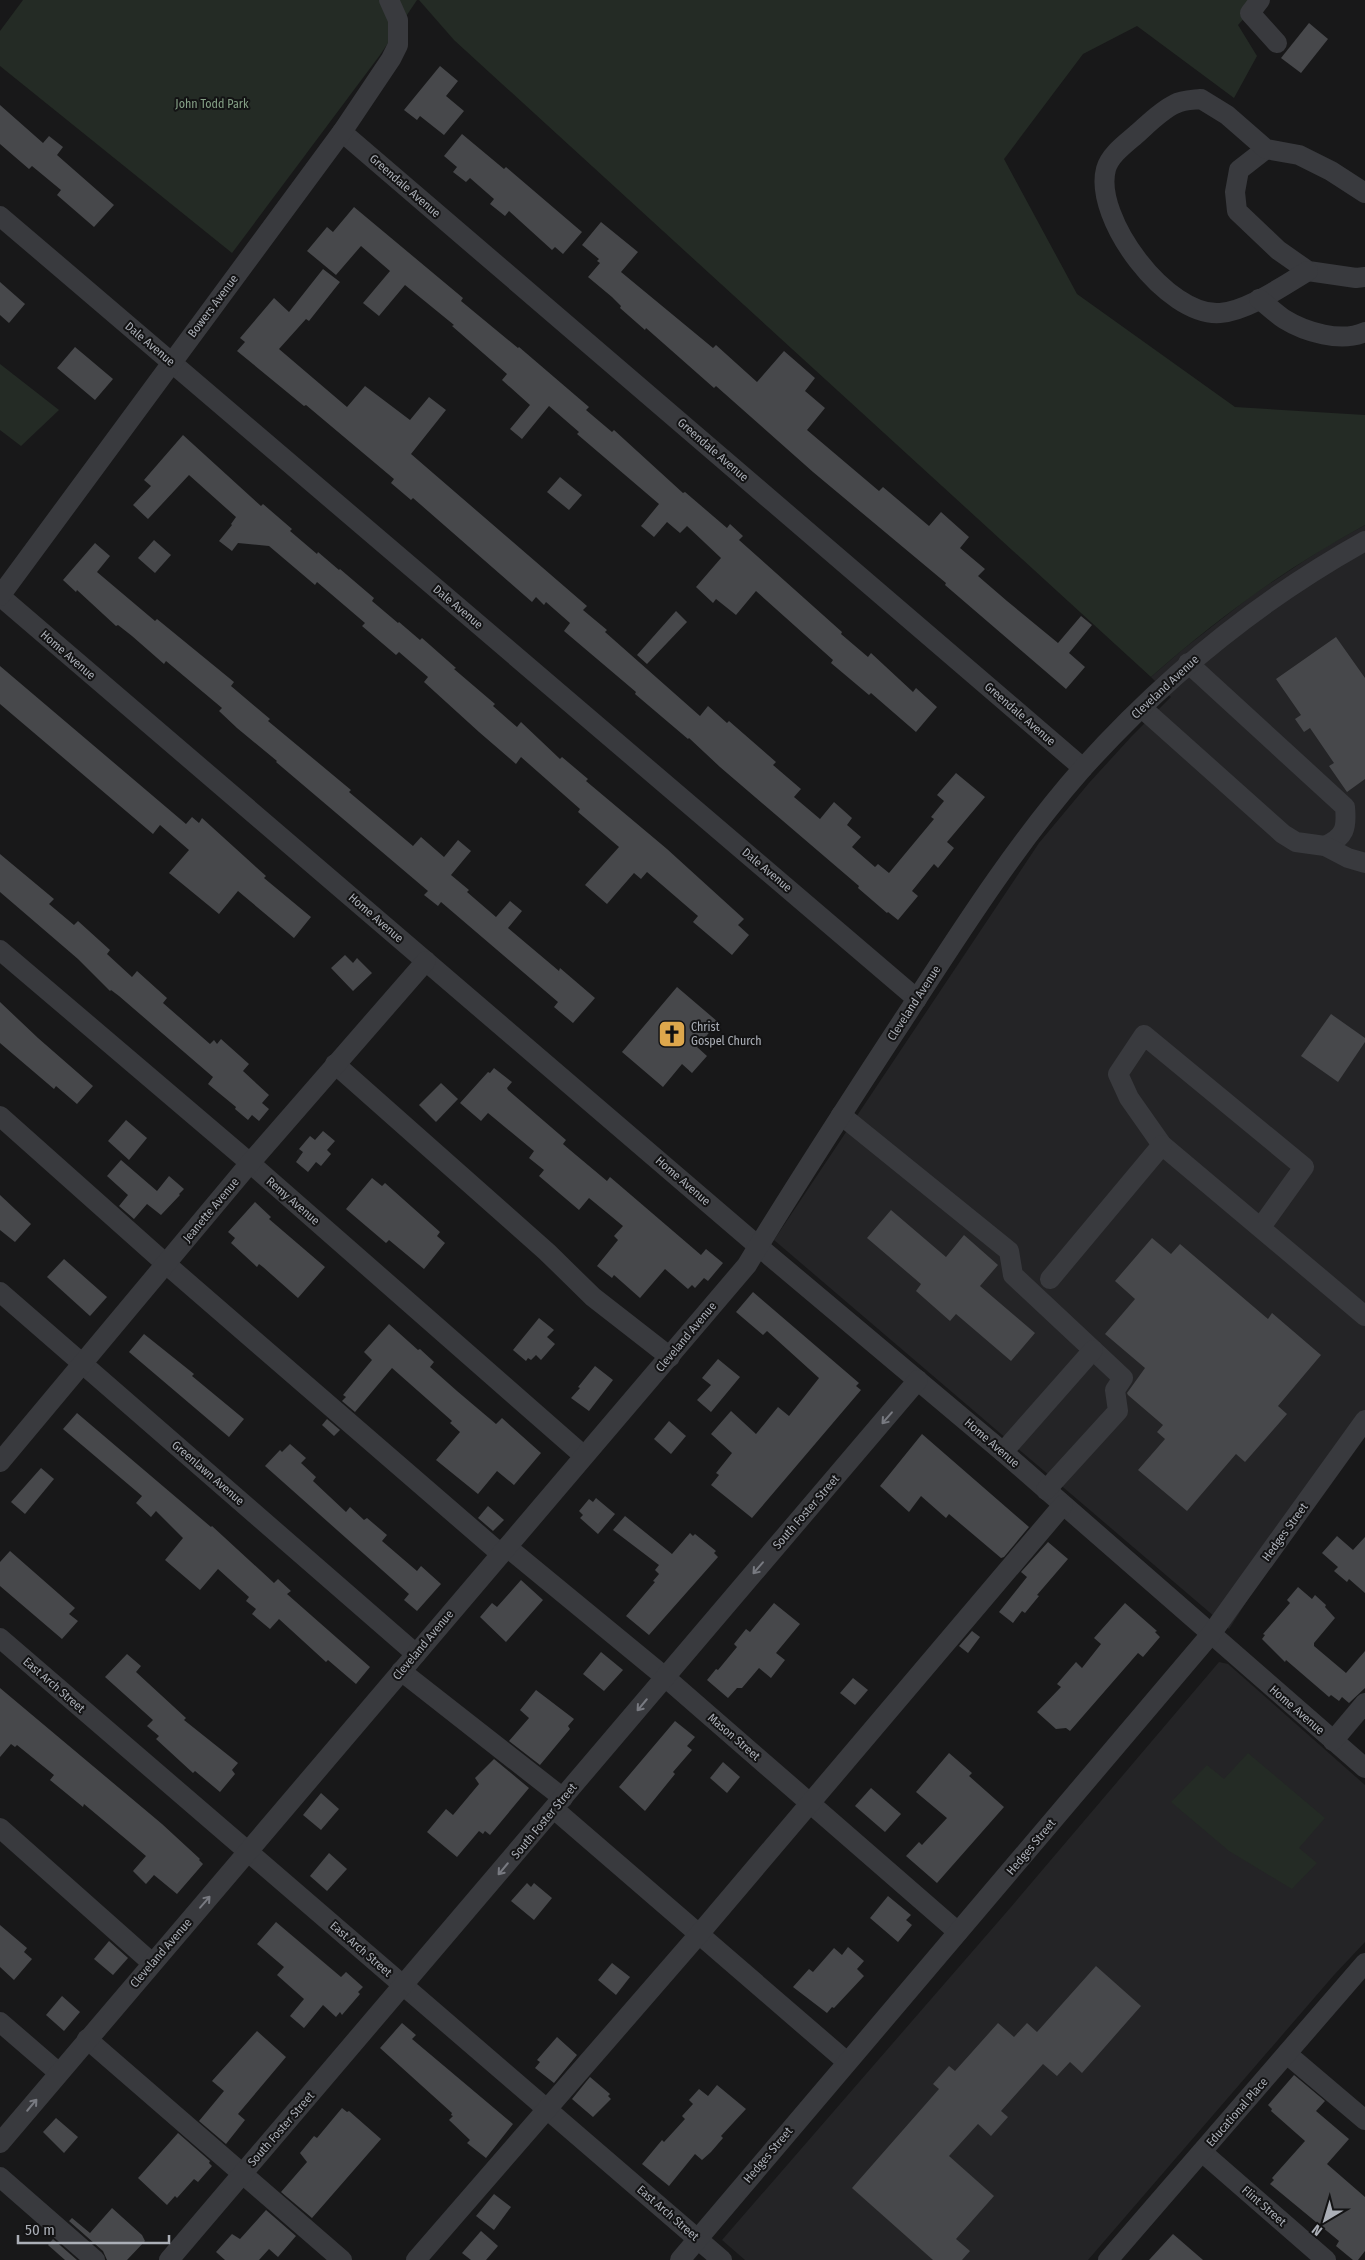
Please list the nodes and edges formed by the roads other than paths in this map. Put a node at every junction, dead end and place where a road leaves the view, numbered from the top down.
1 (391, 3) edge
2 (1255, 6) edge
3 (1277, 43) dead end
4 (342, 132) junction
5 (1266, 149) junction
6 (1365, 193) edge
7 (0, 216) edge
8 (1308, 271) junction
9 (1365, 277) edge
10 (1259, 299) junction
11 (1365, 332) edge
12 (171, 362) junction
13 (1365, 541) edge
14 (0, 596) edge
15 (1188, 664) junction
16 (1142, 708) junction
17 (1083, 768) junction
18 (1325, 846) junction
19 (1365, 863) edge
20 (0, 950) edge
21 (426, 961) junction
22 (917, 999) junction
23 (335, 1064) junction
24 (841, 1114) junction
25 (0, 1116) edge
26 (1162, 1145) junction
27 (250, 1163) junction
28 (1260, 1227) junction
29 (758, 1246) junction
30 (166, 1264) junction
31 (1050, 1279) dead end
32 (0, 1292) edge
33 (1365, 1316) edge
34 (1093, 1350) junction
35 (670, 1357) junction
36 (83, 1365) junction
37 (918, 1380) junction
38 (1365, 1420) edge
39 (1003, 1452) junction
40 (584, 1456) junction
41 (0, 1462) edge
42 (1046, 1490) junction
43 (1063, 1505) junction
44 (503, 1550) junction
45 (1211, 1634) junction
46 (0, 1638) edge
47 (416, 1654) junction
48 (401, 1671) junction
49 (665, 1677) junction
50 (1365, 1703) edge
51 (1333, 1741) junction
52 (1365, 1768) edge
53 (809, 1803) junction
54 (559, 1804) junction
55 (0, 1828) edge
56 (247, 1852) junction
57 (958, 1932) junction
58 (700, 1933) junction
59 (152, 1963) junction
60 (1365, 1963) edge
61 (404, 1986) junction
62 (0, 2022) edge
63 (87, 2039) junction
64 (1287, 2054) junction
65 (847, 2062) junction
66 (59, 2073) junction
67 (546, 2108) junction
68 (1365, 2120) edge
69 (0, 2142) edge
70 (1202, 2152) junction
71 (242, 2174) junction
72 (0, 2177) edge
73 (698, 2239) junction
74 (95, 2260) edge
75 (169, 2260) edge
76 (342, 2260) edge
77 (416, 2260) edge
78 (680, 2260) edge
79 (722, 2260) edge
80 (1108, 2260) edge
81 (1326, 2260) edge

1 - 4 street, Bowers Avenue
2 - 3 street
4 - 12 street, Bowers Avenue
4 - 17 street, Greendale Avenue
5 - 6 street
5 - 8 street
5 - 10 street
7 - 12 street, Dale Avenue
8 - 9 street
8 - 10 street
10 - 11 street
12 - 14 street, Bowers Avenue
12 - 22 street, Dale Avenue
13 - 15 street, Cleveland Avenue
14 - 21 street, Home Avenue
15 - 16 street, Cleveland Avenue
15 - 18 street
16 - 17 street, Cleveland Avenue
16 - 18 street
17 - 22 street, Cleveland Avenue
18 - 19 street
20 - 27 street, Remy Avenue
21 - 23 street, Jeanette Avenue
21 - 29 street, Home Avenue
22 - 24 street, Cleveland Avenue
23 - 27 street, Jeanette Avenue
23 - 35 street
24 - 29 street, Cleveland Avenue
24 - 34 street
25 - 30 street, Mason Street
26 - 28 street
26 - 28 street
26 - 31 street
27 - 30 street, Jeanette Avenue
27 - 40 street, Remy Avenue
28 - 33 street
29 - 35 street, Cleveland Avenue
29 - 37 street, Home Avenue
30 - 36 street, Jeanette Avenue
30 - 44 street, Mason Street
32 - 36 street, Greenlawn Avenue
34 - 39 street
34 - 42 street
35 - 40 street, Cleveland Avenue
36 - 41 street, Jeanette Avenue
36 - 47 street, Greenlawn Avenue
37 - 39 street, Home Avenue
37 -> 49 street, South Foster Street
38 - 45 street, Hedges Street
39 - 42 street, Home Avenue
40 - 44 street, Cleveland Avenue
42 - 43 street, Home Avenue
43 - 45 street, Home Avenue
43 - 53 street
44 - 47 street, Cleveland Avenue
44 - 49 street, Mason Street
45 - 51 street, Home Avenue
45 - 57 street, Hedges Street
46 - 56 street, East Arch Street
47 - 48 street, Cleveland Avenue
48 - 54 street
48 - 56 street, Cleveland Avenue
49 - 53 street, Mason Street
49 -> 54 street, South Foster Street
50 - 51 street
51 - 52 street, Home Avenue
53 - 57 street, Mason Street
53 - 58 street
54 - 58 street
54 -> 61 street, South Foster Street
55 - 59 street
59 -> 56 street, Cleveland Avenue
56 - 61 street, East Arch Street
57 - 65 street, Hedges Street
58 - 65 street
58 - 67 street
59 - 63 street, Cleveland Avenue
60 - 64 street, Educational Place
61 - 67 street, East Arch Street
61 - 71 street, South Foster Street
62 - 66 street
63 - 66 street, Cleveland Avenue
63 - 71 street
64 - 68 street
64 - 70 street, Educational Place
65 - 73 street, Hedges Street
69 -> 66 street, Cleveland Avenue
67 - 73 street, East Arch Street
67 - 77 street
70 - 80 street, Educational Place
70 - 81 street, Flint Street
71 - 75 street, South Foster Street
71 - 76 street
72 - 74 street
73 - 78 street, Hedges Street
73 - 79 street, East Arch Street

